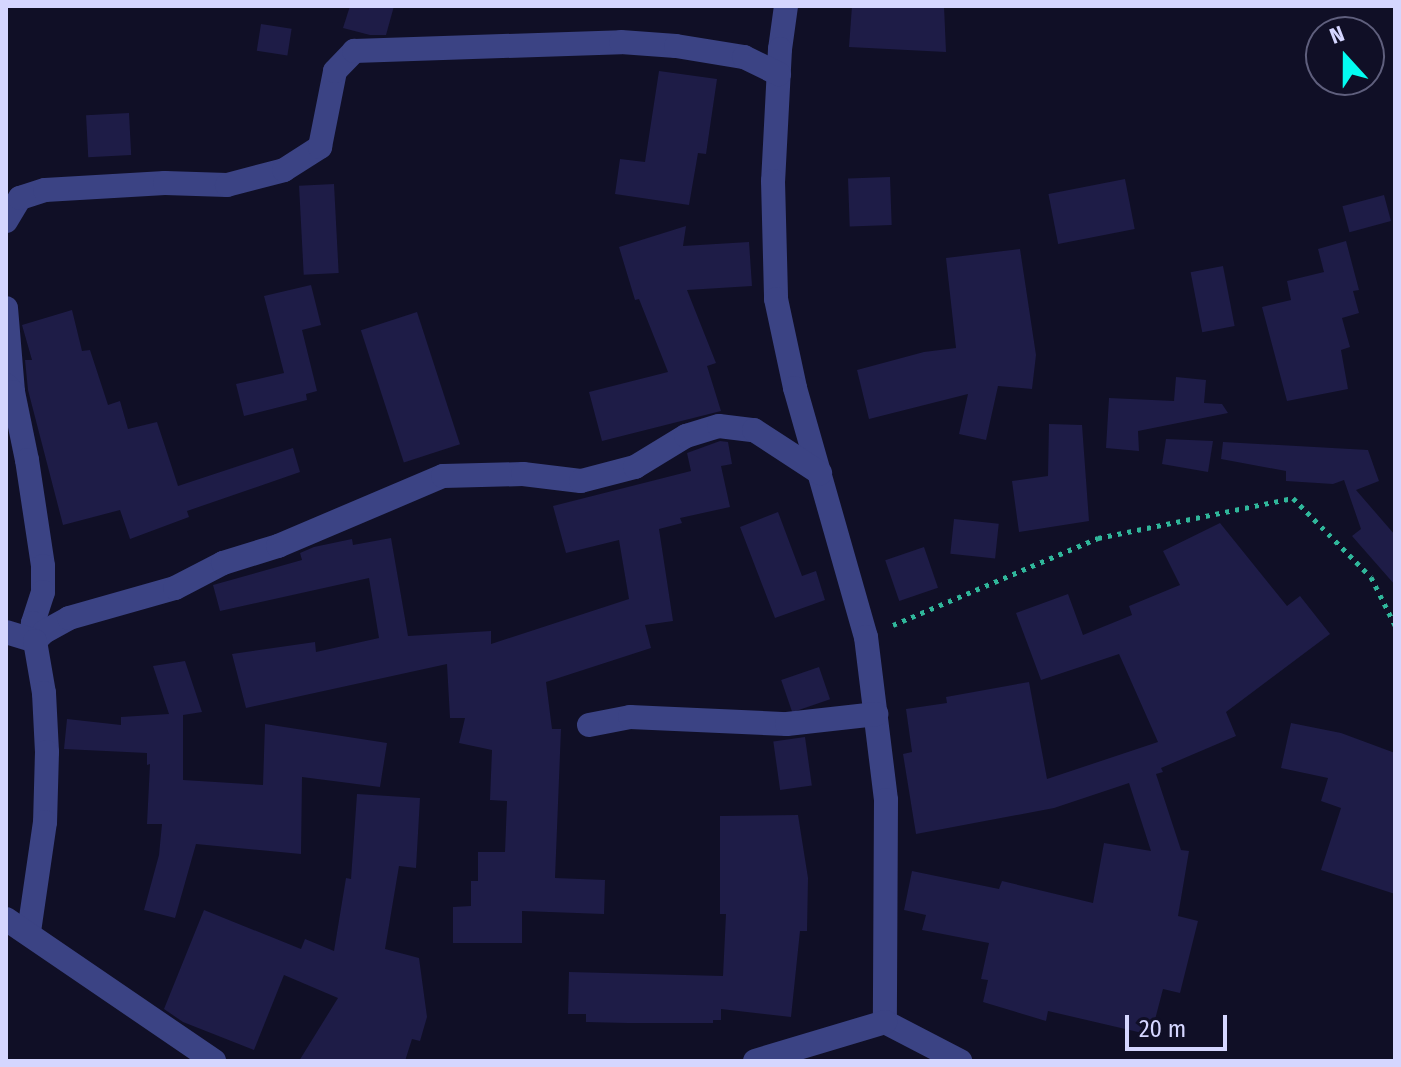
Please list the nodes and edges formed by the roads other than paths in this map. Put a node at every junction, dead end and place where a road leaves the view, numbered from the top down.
1 (786, 6) edge
2 (779, 74) junction
3 (6, 221) edge
4 (6, 308) edge
5 (9, 388) edge
6 (820, 473) junction
7 (6, 632) edge
8 (35, 641) junction
9 (876, 714) junction
10 (589, 725) dead end
11 (6, 919) edge
12 (29, 932) junction
13 (885, 1022) junction
14 (214, 1061) edge
15 (755, 1061) edge
16 (960, 1061) edge

1 - 2 street
2 - 3 street
2 - 6 street
4 - 5 street
5 - 8 street
6 - 8 street
6 - 9 street
7 - 8 street
8 - 12 street
9 - 10 street
9 - 13 street
11 - 12 street
12 - 14 street
13 - 15 street
13 - 16 street

